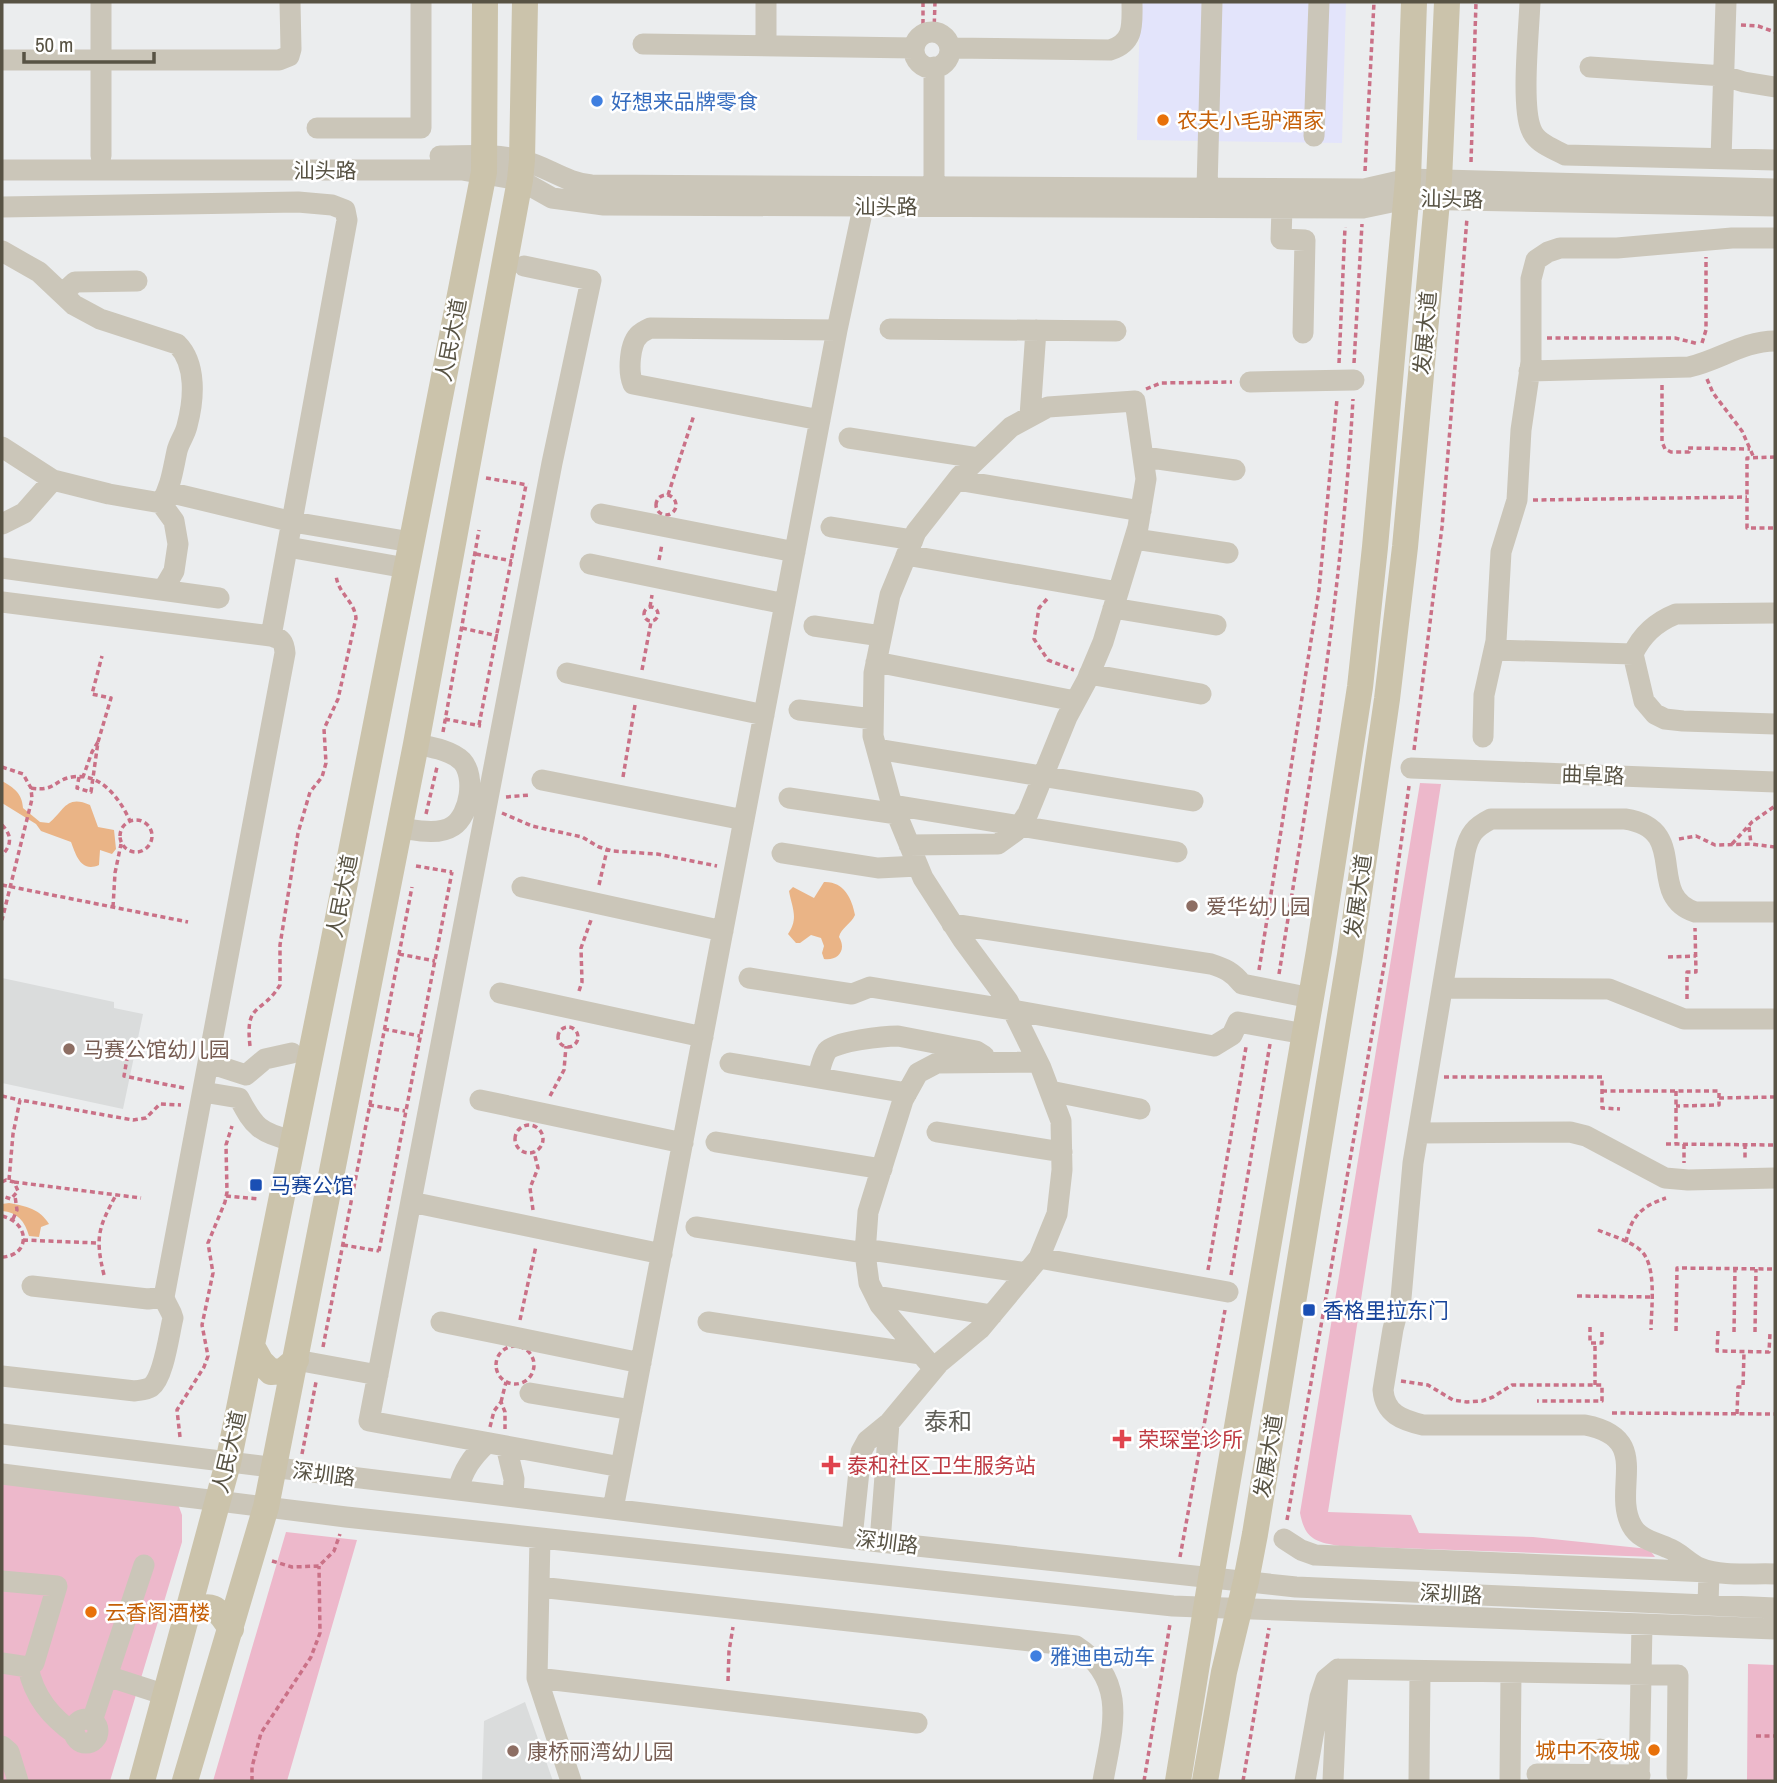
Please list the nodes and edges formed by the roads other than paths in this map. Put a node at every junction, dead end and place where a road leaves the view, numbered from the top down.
1 (101, 2) edge
2 (290, 2) edge
3 (421, 2) edge
4 (485, 2) edge
5 (525, 2) edge
6 (766, 2) edge
7 (1132, 2) edge
8 (1212, 2) edge
9 (1319, 2) edge
10 (1414, 2) edge
11 (1447, 2) edge
12 (1530, 2) edge
13 (1726, 12) edge
14 (924, 38) junction
15 (643, 44) dead end
16 (766, 46) junction
17 (950, 48) junction
18 (2, 60) edge
19 (101, 60) junction
20 (1590, 67) dead end
21 (934, 68) junction
22 (1724, 76) junction
23 (1775, 88) edge
24 (317, 128) dead end
25 (1314, 136) dead end
26 (102, 156) junction
27 (2, 157) edge
28 (1721, 159) junction
29 (1775, 160) edge
30 (484, 164) junction
31 (2, 170) edge
32 (521, 170) junction
33 (934, 186) junction
34 (1207, 188) junction
35 (1407, 189) junction
36 (1775, 189) edge
37 (1439, 190) junction
38 (865, 195) junction
39 (1733, 196) junction
40 (1358, 202) junction
41 (1775, 205) edge
42 (2, 207) edge
43 (1282, 208) junction
44 (1732, 238) junction
45 (1775, 238) edge
46 (2, 251) edge
47 (524, 267) dead end
48 (137, 281) dead end
49 (62, 294) junction
50 (890, 329) dead end
51 (837, 330) junction
52 (1036, 330) junction
53 (1116, 331) dead end
54 (1303, 333) dead end
55 (1775, 341) edge
56 (1529, 372) junction
57 (1346, 380) road end
58 (1250, 382) road end
59 (1030, 416) junction
60 (820, 420) junction
61 (849, 438) dead end
62 (2, 447) edge
63 (1144, 457) junction
64 (978, 458) junction
65 (1235, 470) dead end
66 (53, 480) junction
67 (957, 480) junction
68 (164, 497) junction
69 (1141, 511) junction
70 (601, 514) dead end
71 (293, 522) junction
72 (2, 524) edge
73 (831, 527) dead end
74 (1135, 538) junction
75 (411, 542) junction
76 (288, 547) junction
77 (910, 547) junction
78 (795, 552) junction
79 (1228, 554) dead end
80 (590, 564) dead end
81 (2, 568) edge
82 (406, 568) junction
83 (163, 590) junction
84 (219, 598) dead end
85 (1116, 600) junction
86 (2, 602) edge
87 (785, 604) junction
88 (1775, 613) edge
89 (1216, 625) dead end
90 (814, 626) dead end
91 (271, 636) junction
92 (881, 636) junction
93 (1494, 650) junction
94 (1633, 654) junction
95 (876, 662) junction
96 (567, 673) dead end
97 (1089, 674) junction
98 (1201, 694) dead end
99 (1076, 701) junction
100 (799, 710) dead end
101 (764, 715) junction
102 (873, 719) junction
103 (1775, 724) edge
104 (1483, 737) dead end
105 (416, 744) junction
106 (877, 749) junction
107 (1411, 768) road end
108 (1042, 778) junction
109 (1775, 782) edge
110 (540, 788) road end
111 (789, 798) dead end
112 (478, 799) junction
113 (1193, 801) dead end
114 (895, 810) junction
115 (744, 820) junction
116 (1019, 826) junction
117 (399, 828) junction
118 (909, 845) junction
119 (1177, 852) dead end
120 (782, 853) dead end
121 (918, 866) junction
122 (522, 887) dead end
123 (1775, 912) edge
124 (952, 924) junction
125 (723, 931) junction
126 (330, 959) junction
127 (374, 966) junction
128 (750, 978) dead end
129 (1443, 988) junction
130 (500, 993) dead end
131 (1311, 998) junction
132 (1012, 1010) junction
133 (1775, 1019) edge
134 (1305, 1034) junction
135 (703, 1037) junction
136 (292, 1053) dead end
137 (730, 1062) dead end
138 (993, 1062) junction
139 (1038, 1062) junction
140 (209, 1063) junction
141 (818, 1077) junction
142 (1050, 1091) junction
143 (907, 1093) junction
144 (202, 1100) junction
145 (481, 1100) dead end
146 (1139, 1109) dead end
147 (937, 1132) dead end
148 (1418, 1133) junction
149 (285, 1139) junction
150 (716, 1142) dead end
151 (683, 1143) junction
152 (1062, 1152) junction
153 (882, 1169) junction
154 (1775, 1178) edge
155 (411, 1202) junction
156 (696, 1227) dead end
157 (864, 1251) junction
158 (662, 1254) junction
159 (1033, 1265) junction
160 (32, 1286) dead end
161 (1228, 1292) road end
162 (876, 1296) junction
163 (164, 1297) junction
164 (992, 1315) junction
165 (441, 1322) dead end
166 (708, 1322) dead end
167 (252, 1346) junction
168 (296, 1360) junction
169 (927, 1361) junction
170 (641, 1363) junction
171 (378, 1375) junction
172 (2, 1376) edge
173 (530, 1393) dead end
174 (632, 1410) junction
175 (890, 1423) junction
176 (2, 1434) edge
177 (496, 1444) junction
178 (228, 1462) junction
179 (621, 1467) junction
180 (275, 1468) junction
181 (2, 1474) edge
182 (458, 1490) junction
183 (513, 1497) junction
184 (218, 1503) junction
185 (266, 1507) junction
186 (613, 1509) junction
187 (540, 1538) junction
188 (852, 1538) junction
189 (1284, 1539) road end
190 (880, 1542) junction
191 (144, 1566) dead end
192 (1709, 1572) junction
193 (1775, 1574) edge
194 (1211, 1578) junction
195 (2, 1581) edge
196 (1246, 1581) junction
197 (539, 1587) junction
198 (1708, 1605) junction
199 (1207, 1608) junction
200 (1775, 1608) edge
201 (1238, 1609) junction
202 (187, 1616) junction
203 (1642, 1624) junction
204 (231, 1629) junction
205 (1775, 1629) edge
206 (2, 1663) edge
207 (28, 1667) junction
208 (1338, 1669) junction
209 (1420, 1671) junction
210 (1511, 1672) junction
211 (1642, 1675) junction
212 (107, 1676) junction
213 (537, 1678) junction
214 (166, 1695) junction
215 (916, 1723) dead end
216 (2, 1746) edge
217 (1600, 1749) dead end
218 (1537, 1774) dead end
219 (1677, 1775) dead end
220 (1600, 1778) edge
221 (1639, 1778) edge
222 (18, 1781) edge
223 (142, 1781) edge
224 (185, 1781) edge
225 (571, 1781) edge
226 (1103, 1781) edge
227 (1178, 1781) edge
228 (1205, 1781) edge
229 (1305, 1781) edge
230 (1333, 1781) edge
231 (1419, 1781) edge
232 (1510, 1781) edge

1 - 19 street
2 - 19 street
3 - 24 street
4 - 30 main road, 人民大道
5 - 32 main road, 人民大道
6 - 16 street
7 - 17 street
8 - 34 street
9 - 25 street
10 - 35 main road, 发展大道
11 - 37 main road, 发展大道
12 - 28 street
13 - 22 street
14 - 16 street
14 - 17 street
14 - 21 street
15 - 16 street
17 - 21 street
18 - 19 street
19 - 26 street
20 - 22 street
21 - 33 street
22 - 23 street
22 - 28 street
26 - 27 street, 汕头路
26 - 30 street, 汕头路
28 - 29 street
30 - 31 street, 汕头路
30 - 32 street, 汕头路
30 - 75 main road, 人民大道
32 - 38 street, 汕头路
32 - 105 main road, 人民大道
33 - 34 street, 汕头路
33 - 38 street, 汕头路
34 - 40 street, 汕头路
35 - 37 street, 汕头路
35 - 40 street, 汕头路
35 - 131 main road, 发展大道
36 - 39 street, 汕头路
37 - 39 street, 汕头路
37 - 196 main road, 发展大道
38 - 43 street, 汕头路
38 - 51 street
39 - 41 street, 汕头路
39 - 44 street
40 - 43 street, 汕头路
42 - 71 street
43 - 54 street
44 - 45 street
44 - 56 street
46 - 49 street
47 - 112 street
48 - 49 street
49 - 68 street
50 - 52 street
51 - 60 street
51 - 60 street
52 - 53 street
52 - 59 street
55 - 56 street
56 - 93 street
57 - 58 street
59 - 63 street
59 - 64 street
60 - 78 street
61 - 64 street
62 - 66 street
63 - 65 street
63 - 69 street
64 - 67 street
66 - 68 street
66 - 72 street
67 - 69 street
67 - 77 street
68 - 71 street
68 - 83 street
69 - 74 street
70 - 78 street
71 - 75 street
71 - 76 street
73 - 77 street
74 - 79 street
74 - 85 street
75 - 82 main road, 人民大道
76 - 82 street
76 - 91 street
77 - 85 street
77 - 92 street
78 - 87 street
80 - 87 street
81 - 83 street
82 - 126 main road, 人民大道
83 - 84 street
85 - 89 street
85 - 97 street
86 - 91 street
87 - 101 street
88 - 94 street
90 - 92 street
91 - 140 street
92 - 95 street
93 - 94 street
93 - 104 street
94 - 103 street
95 - 99 street
95 - 102 street
96 - 101 street
97 - 98 street
97 - 99 street
99 - 108 street
100 - 102 street
101 - 115 street
102 - 106 street
105 - 112 street
105 - 117 main road, 人民大道
106 - 108 street
106 - 114 street
107 - 109 street, 曲阜路
108 - 113 street
108 - 116 street
110 - 115 street
111 - 114 street
112 - 117 street
112 - 155 street
114 - 116 street
114 - 118 street
115 - 125 street
116 - 118 street
116 - 119 street
117 - 127 main road, 人民大道
118 - 121 street
120 - 121 street
121 - 124 street
122 - 125 street
123 - 129 street
124 - 131 street
124 - 132 street
125 - 135 street
126 - 127 main road
126 - 149 main road, 人民大道
127 - 168 main road, 人民大道
128 - 132 street
129 - 133 street
129 - 148 street
130 - 135 street
131 - 134 main road, 发展大道
132 - 134 street
132 - 139 street
134 - 194 main road, 发展大道
135 - 151 street
136 - 140 street
137 - 141 street
138 - 139 street
138 - 141 street
138 - 143 street
139 - 142 street
140 - 144 street
141 - 143 street
142 - 146 street
142 - 152 street
143 - 153 street
144 - 149 street
144 - 163 street
145 - 151 street
147 - 152 street
148 - 154 street
148 - 192 street
149 - 167 main road, 人民大道
150 - 153 street
151 - 158 street
152 - 159 street
153 - 157 street
155 - 158 street
155 - 171 street
156 - 157 street
157 - 159 street
157 - 162 street
158 - 170 street
159 - 161 street
159 - 164 street
160 - 163 street
162 - 164 street
162 - 169 street
163 - 172 street
164 - 169 street
165 - 170 street
166 - 169 street
167 - 168 main road
167 - 178 main road, 人民大道
168 - 171 street
168 - 180 main road, 人民大道
169 - 175 street
170 - 174 street
171 - 177 street
173 - 174 street
174 - 179 street
175 - 188 street
175 - 190 street
176 - 178 street, 深圳路
177 - 179 street
177 - 182 street
177 - 183 street
178 - 180 street, 深圳路
178 - 184 main road, 人民大道
179 - 186 street
180 - 182 street, 深圳路
180 - 185 main road, 人民大道
181 - 184 street, 深圳路
182 - 183 street, 深圳路
183 - 186 street, 深圳路
184 - 185 street, 深圳路
184 - 202 main road, 人民大道
185 - 187 street, 深圳路
185 - 204 main road, 人民大道
186 - 188 street, 深圳路
187 - 197 street
187 - 199 street, 深圳路
188 - 190 street, 深圳路
189 - 192 street
190 - 194 street, 深圳路
191 - 212 street
192 - 193 street
192 - 198 street
194 - 196 street, 深圳路
194 - 199 main road, 发展大道
195 - 207 street
196 - 198 street, 深圳路
196 - 201 main road, 发展大道
197 - 213 street
197 - 226 street
198 - 200 street, 深圳路
199 - 201 street, 深圳路
199 - 227 main road, 发展大道
201 - 203 street, 深圳路
201 - 228 main road, 发展大道
202 - 204 main road
202 - 214 main road, 人民大道
203 - 205 street, 深圳路
203 - 211 street
204 - 224 main road, 人民大道
206 - 207 street
207 - 212 street
208 - 209 street
208 - 229 street
208 - 230 street
209 - 210 street
209 - 231 street
210 - 211 street
210 - 232 street
211 - 219 street
211 - 221 street
212 - 214 street
213 - 215 street
213 - 225 street
214 - 223 main road, 人民大道
216 - 222 street
217 - 220 street
218 - 220 street
220 - 221 street

